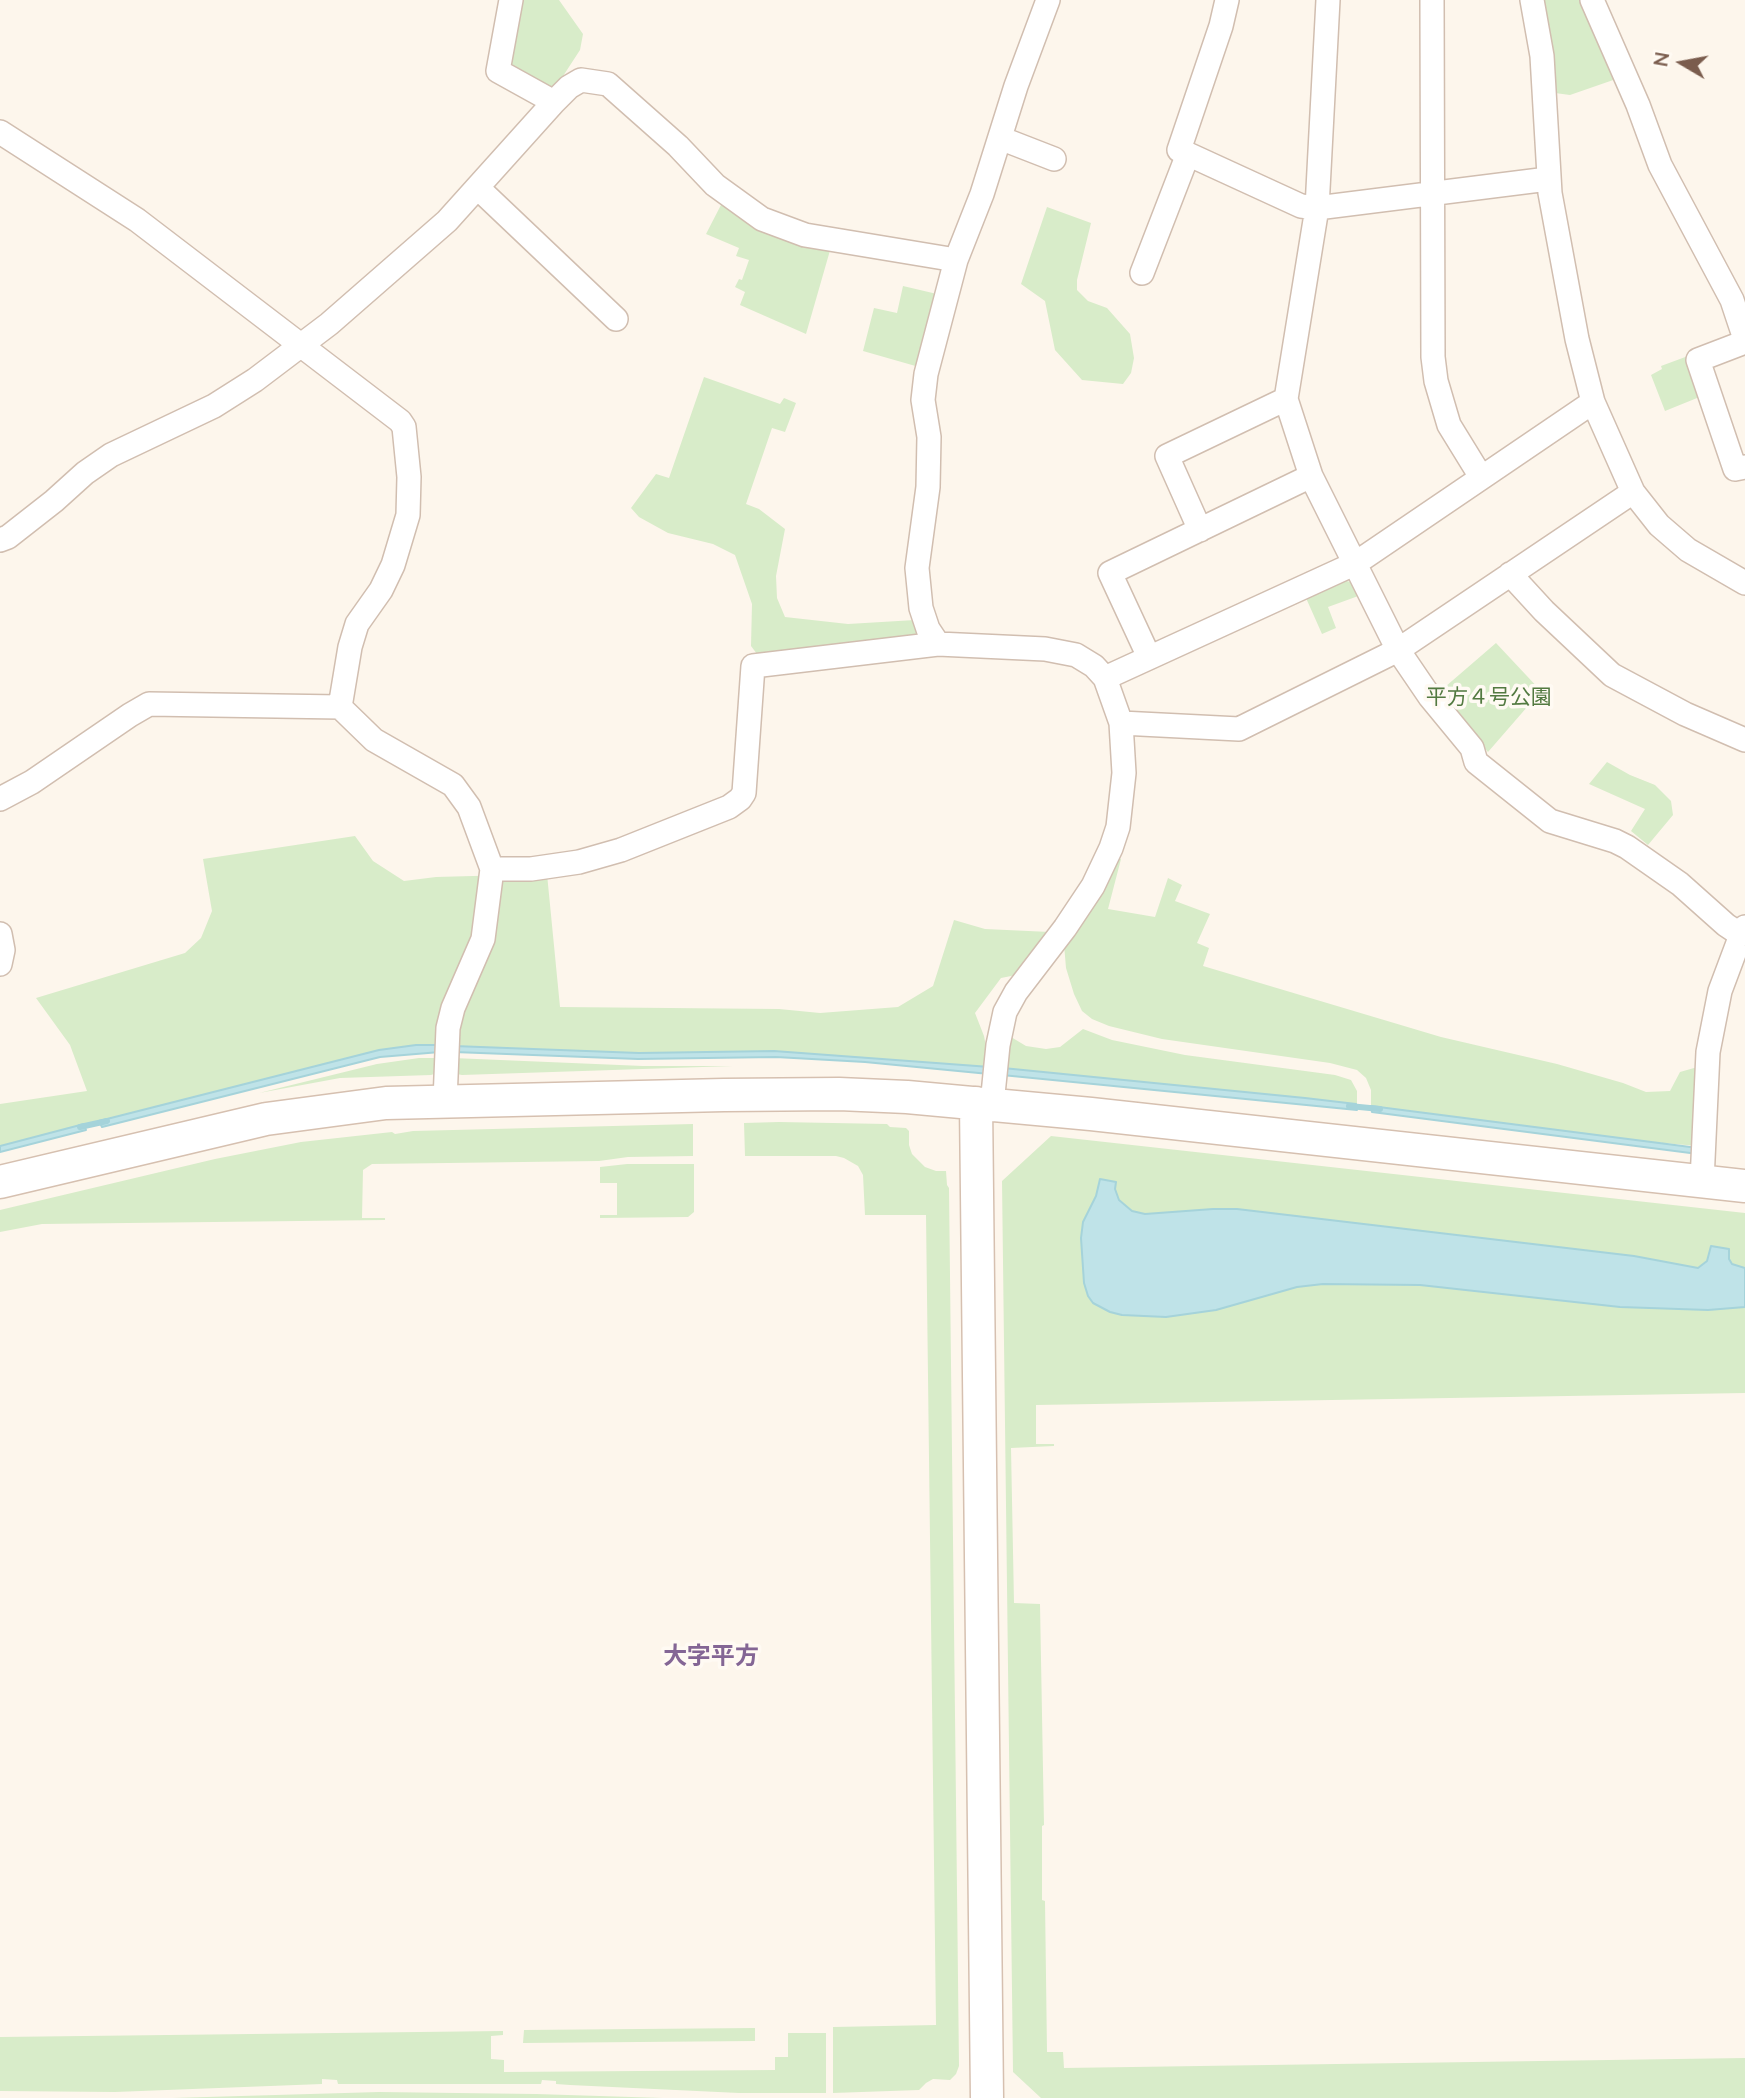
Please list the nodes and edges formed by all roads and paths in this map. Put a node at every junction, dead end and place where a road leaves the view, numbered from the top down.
1 (511, 0) edge
2 (1048, 0) edge
3 (1227, 0) edge
4 (1328, 0) edge
5 (1432, 0) edge
6 (1532, 0) edge
7 (1592, 0) edge
8 (554, 102) junction
9 (0, 132) edge
10 (1000, 138) junction
11 (1188, 154) junction
12 (1054, 159) dead end
13 (1548, 179) junction
14 (478, 188) junction
15 (1432, 195) junction
16 (1317, 208) junction
17 (956, 260) junction
18 (1142, 273) dead end
19 (616, 319) dead end
20 (1745, 341) edge
21 (302, 346) junction
22 (1286, 399) junction
23 (1593, 402) junction
24 (1745, 467) edge
25 (1311, 476) junction
26 (1481, 477) junction
27 (1633, 492) junction
28 (1200, 530) junction
29 (0, 540) edge
30 (1356, 564) junction
31 (1510, 574) junction
32 (1745, 583) edge
33 (938, 644) junction
34 (1398, 650) junction
35 (1149, 657) junction
36 (1105, 678) junction
37 (340, 707) junction
38 (1121, 723) junction
39 (1745, 740) edge
40 (0, 799) edge
41 (492, 869) junction
42 (1743, 931) edge
43 (0, 934) edge
44 (0, 964) edge
45 (990, 1087) junction
46 (445, 1101) junction
47 (1702, 1181) junction
48 (0, 1182) edge
49 (1745, 1186) edge
50 (987, 2098) edge

1 - 8 street
2 - 10 street
3 - 11 street
4 - 16 street
5 - 15 street
6 - 13 street
7 - 20 street
8 - 14 street
8 - 17 street
9 - 21 street
10 - 12 street
10 - 17 street
11 - 16 street
11 - 18 street
13 - 15 street
13 - 23 street
14 - 19 street
14 - 21 street
15 - 16 street
15 - 26 street
16 - 22 street
17 - 33 street
20 - 24 street
21 - 29 street
21 - 37 street
22 - 25 street
22 - 28 street
23 - 26 street
23 - 27 street
25 - 28 street
25 - 30 street
26 - 30 street
27 - 31 street
27 - 32 street
28 - 35 street
30 - 34 street
30 - 35 street
31 - 34 street
31 - 39 street
33 - 36 street
33 - 41 street
34 - 38 street
34 - 42 street
35 - 36 street
36 - 38 street
37 - 40 street
37 - 41 street
38 - 45 street
41 - 46 street
42 - 47 street
43 - 44 street
45 - 46 street
45 - 47 street
45 - 50 street
46 - 48 street
47 - 49 street

